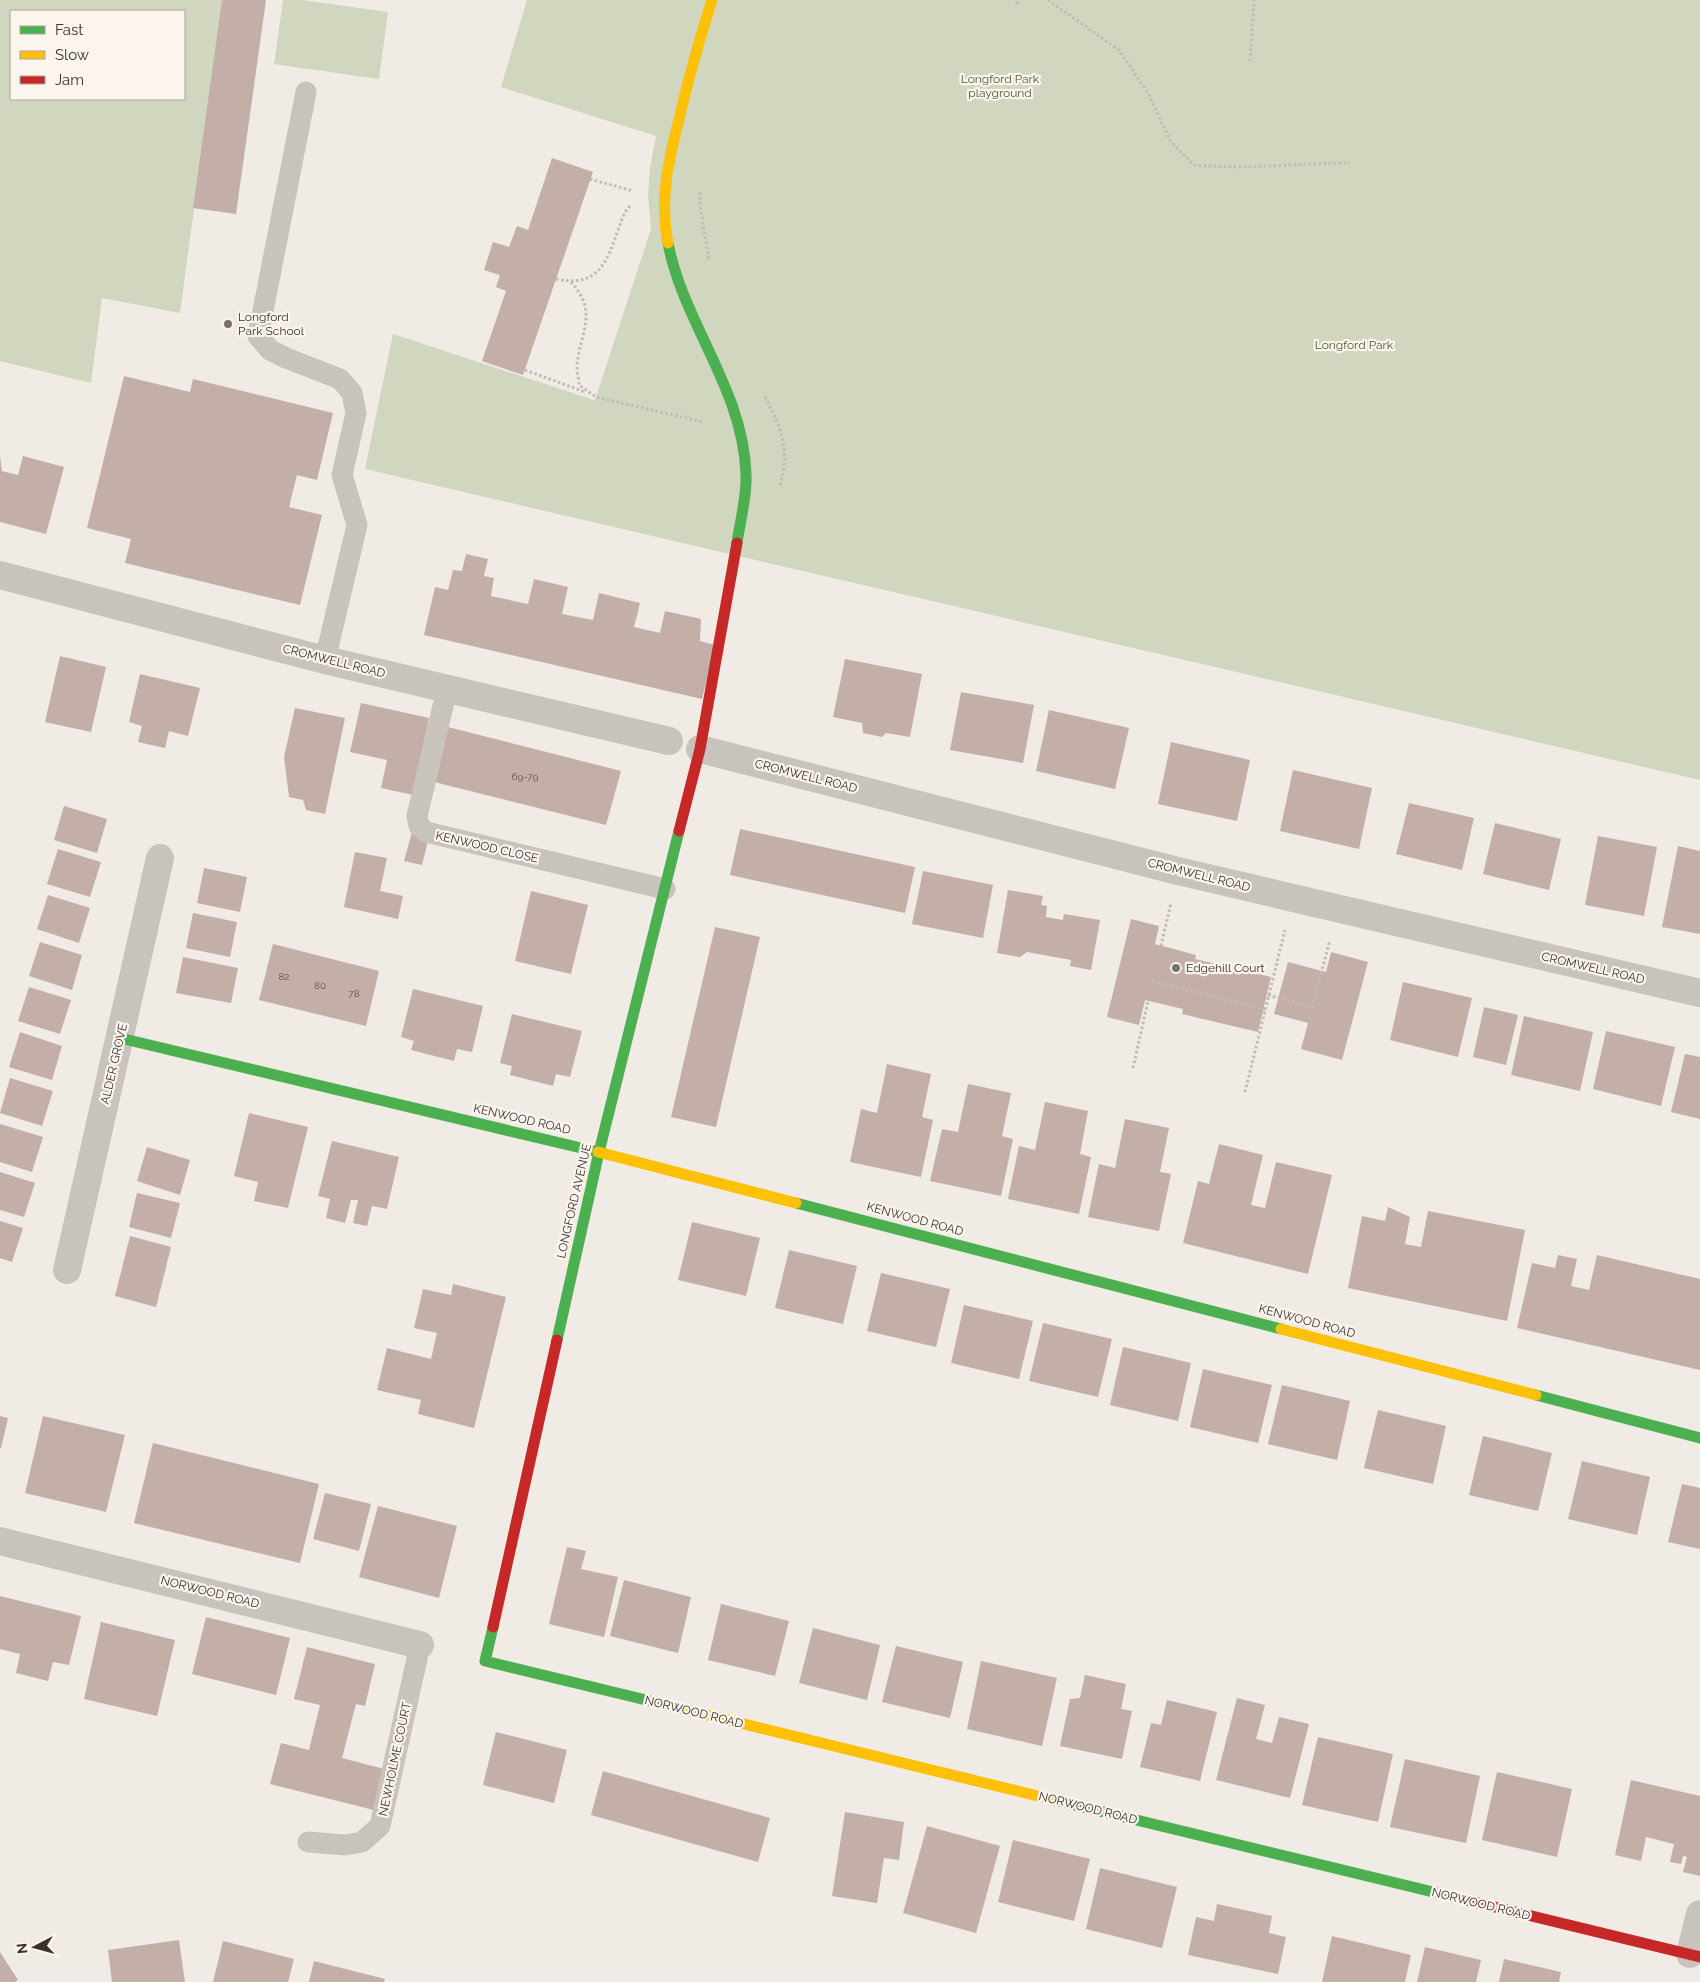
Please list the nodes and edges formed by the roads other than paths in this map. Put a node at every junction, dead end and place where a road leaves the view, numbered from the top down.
1 (712, 0) edge
2 (306, 92) dead end
3 (0, 575) edge
4 (325, 660) junction
5 (447, 689) junction
6 (669, 741) dead end
7 (700, 749) junction
8 (160, 858) dead end
9 (665, 889) junction
10 (1700, 993) edge
11 (120, 1038) junction
12 (599, 1152) junction
13 (67, 1270) dead end
14 (1700, 1438) edge
15 (0, 1541) edge
16 (420, 1645) joint
17 (485, 1661) joint
18 (308, 1842) dead end
19 (1700, 1914) edge
20 (1695, 1956) edge

1 - 7 street, LONGFORD AVENUE
2 - 4 lane
3 - 4 street, CROMWELL ROAD
4 - 5 street, CROMWELL ROAD
5 - 6 street, CROMWELL ROAD
5 - 9 lane, KENWOOD CLOSE
7 - 9 street, LONGFORD AVENUE
7 - 10 street, CROMWELL ROAD
8 - 11 street, ALDER GROVE
9 - 12 street, LONGFORD AVENUE
11 - 12 street, KENWOOD ROAD
11 - 13 street, ALDER GROVE
12 - 14 street, KENWOOD ROAD
12 - 17 street, LONGFORD AVENUE
15 - 16 street, NORWOOD ROAD
16 - 18 lane, NEWHOLME COURT
17 - 20 street, NORWOOD ROAD
19 - 20 street, NORWOOD ROAD

